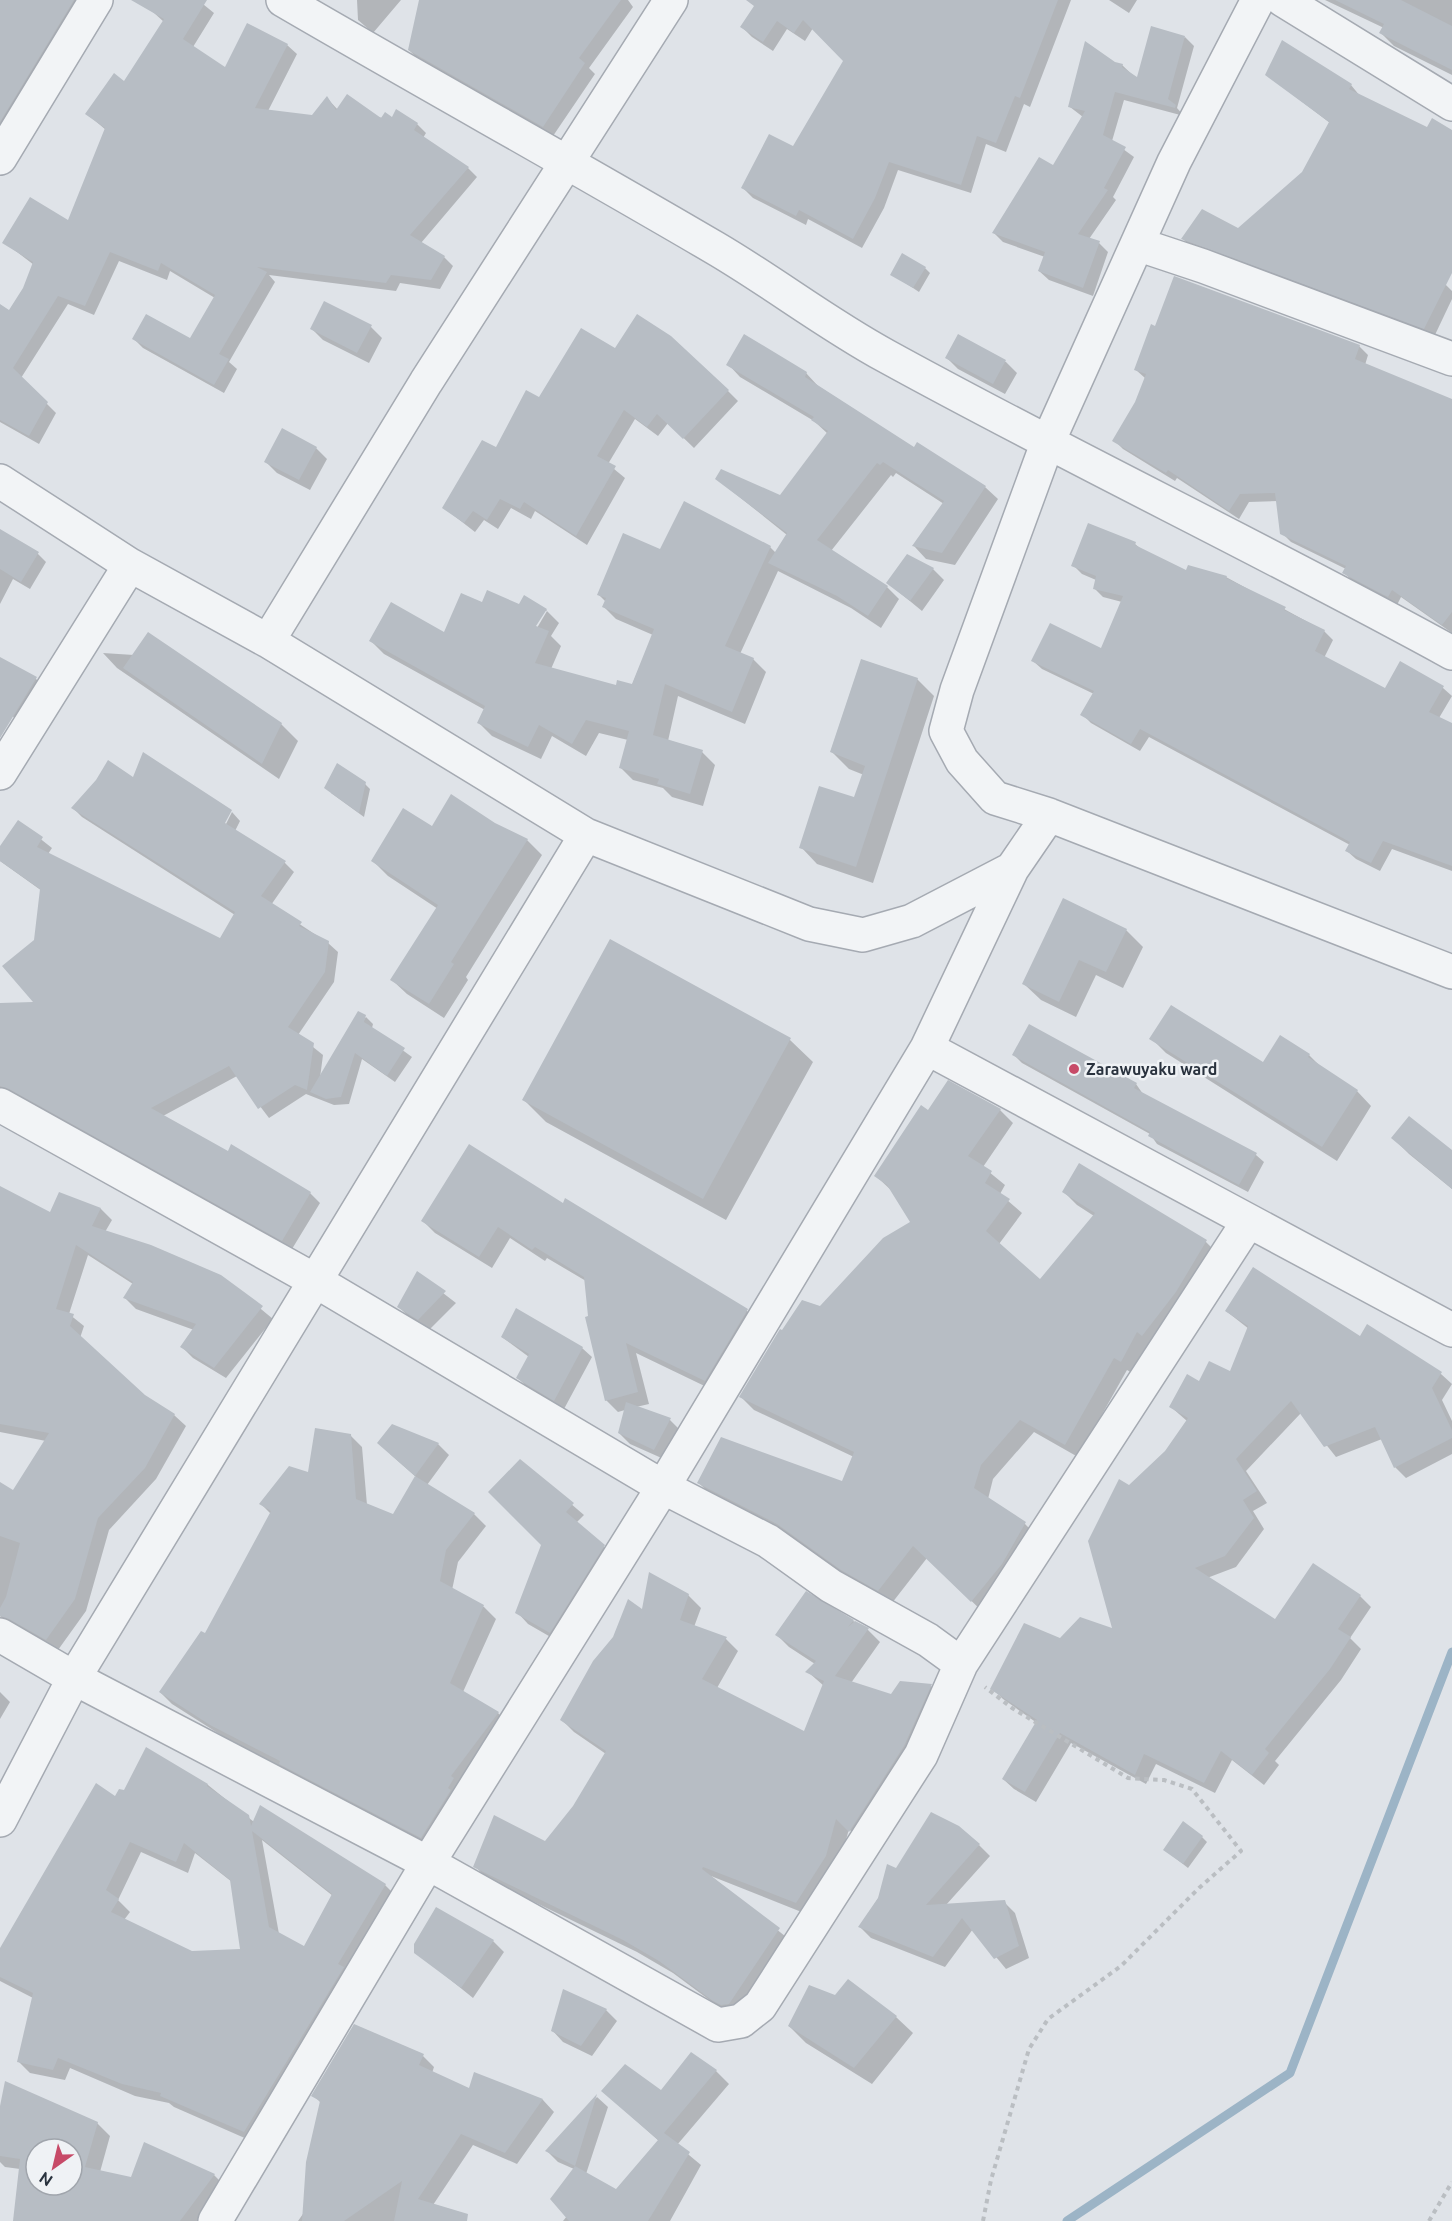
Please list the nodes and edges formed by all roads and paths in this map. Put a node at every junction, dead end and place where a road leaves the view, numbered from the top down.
1 (96, 0) edge
2 (284, 0) edge
3 (671, 0) edge
4 (1258, 0) edge
5 (1283, 0) edge
6 (1452, 104) edge
7 (0, 158) edge
8 (568, 161) junction
9 (1137, 244) junction
10 (1452, 359) edge
11 (1047, 444) junction
12 (0, 481) edge
13 (130, 564) junction
14 (268, 641) junction
15 (1452, 653) edge
16 (0, 773) edge
17 (1049, 816) junction
18 (586, 835) junction
19 (1012, 869) junction
20 (1448, 962) edge
21 (927, 1048) junction
22 (0, 1105) edge
23 (1248, 1222) junction
24 (314, 1280) junction
25 (1452, 1330) edge
26 (663, 1487) junction
27 (0, 1635) edge
28 (961, 1664) junction
29 (74, 1678) junction
30 (0, 1820) edge
31 (428, 1863) junction
32 (1452, 2182) edge
33 (215, 2221) edge
34 (983, 2221) edge
35 (1430, 2221) edge

1 - 7 street
2 - 8 street
3 - 8 street
4 - 9 street
5 - 6 street
8 - 11 street
8 - 14 street
9 - 10 street
9 - 11 street
11 - 15 street
11 - 17 street
12 - 13 street
13 - 14 street
13 - 16 street
14 - 18 street
17 - 19 street
17 - 20 street
18 - 19 street
18 - 24 street
19 - 21 street
21 - 23 street
21 - 26 street
22 - 24 street
23 - 25 street
23 - 28 street
24 - 26 street
24 - 29 street
26 - 28 street
26 - 31 street
27 - 29 street
28 - 31 street
28 - 34 path
29 - 30 street
29 - 31 street
31 - 33 street
32 - 35 path

